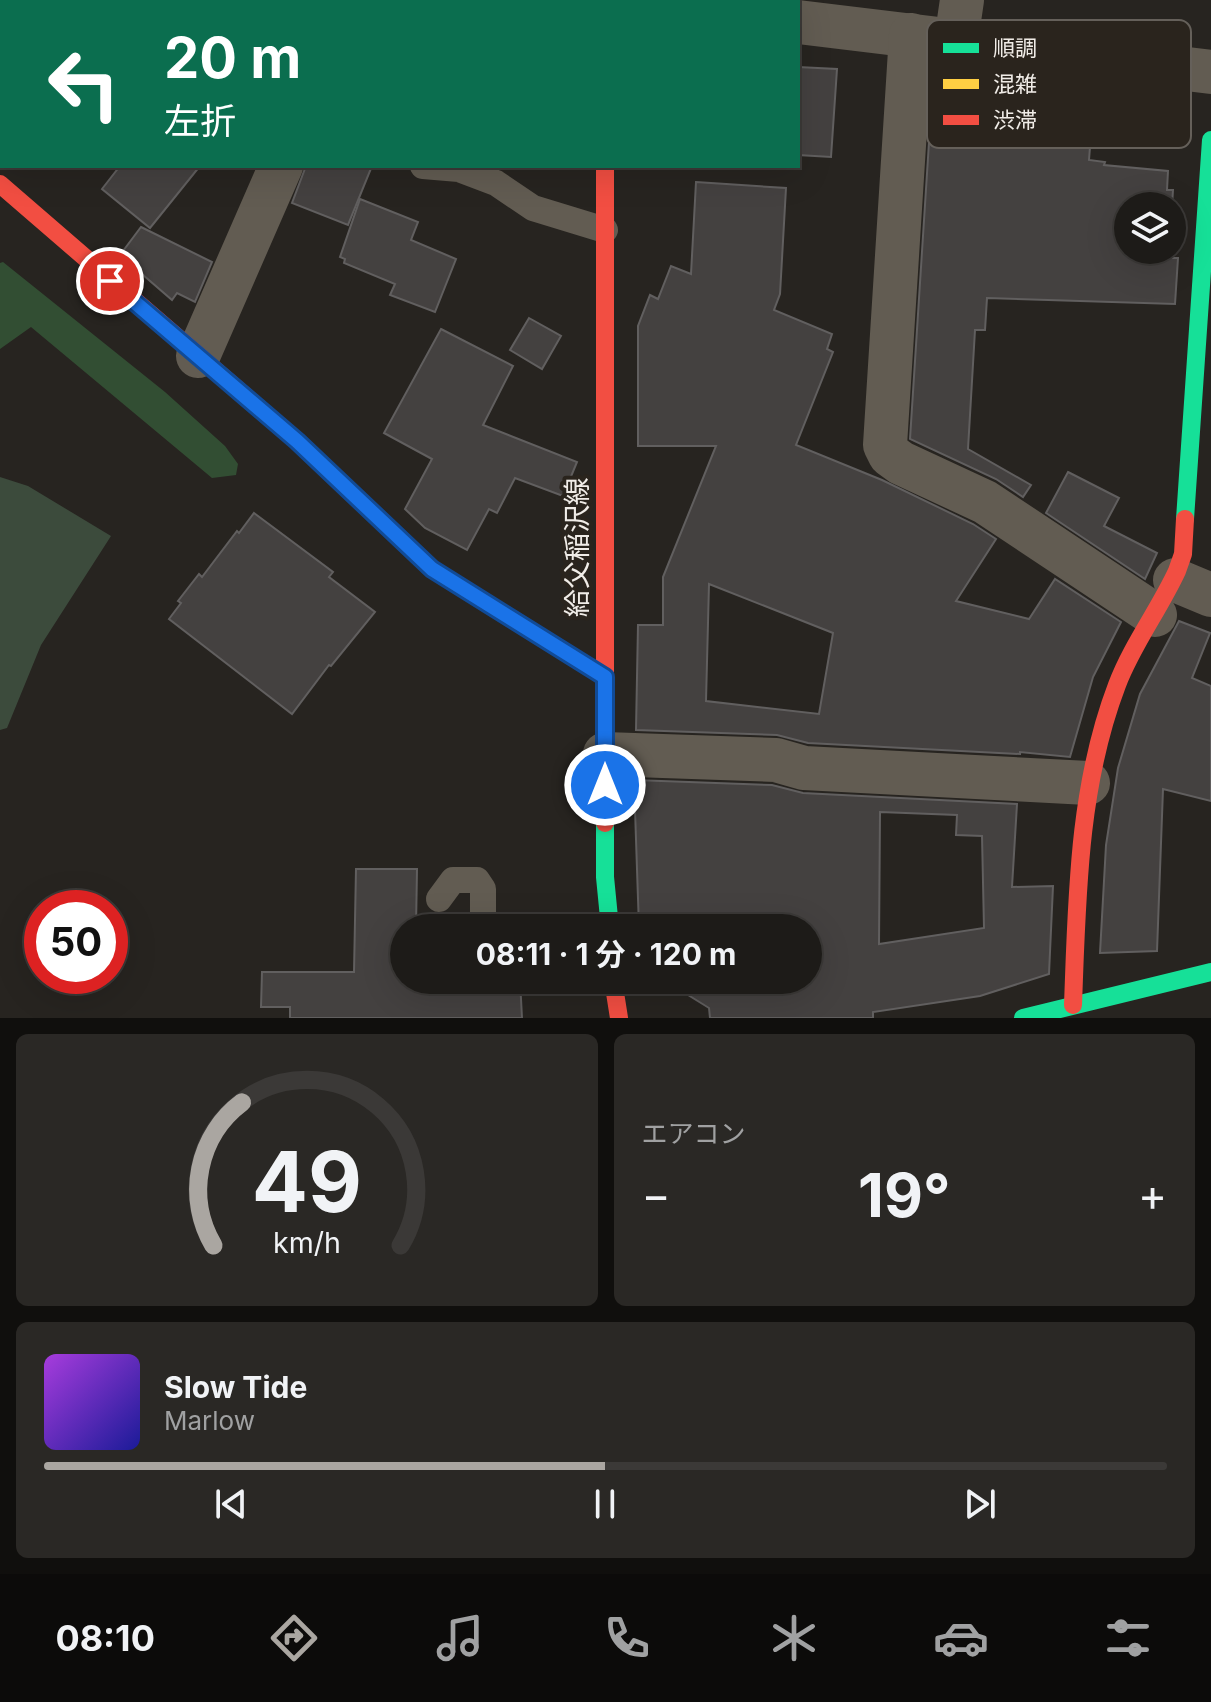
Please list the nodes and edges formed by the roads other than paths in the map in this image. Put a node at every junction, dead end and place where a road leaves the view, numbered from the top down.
1 (800, 22) edge
2 (927, 30) edge
3 (911, 35) junction
4 (1191, 68) edge
5 (1211, 72) edge
6 (1211, 140) edge
7 (280, 168) edge
8 (447, 168) edge
9 (605, 168) edge
10 (0, 184) edge
11 (605, 230) junction
12 (198, 356) junction
13 (1200, 482) edge
14 (1180, 597) edge
15 (605, 677) junction
16 (605, 754) junction
17 (1088, 783) junction
18 (439, 899) dead end
19 (483, 914) edge
20 (609, 914) edge
21 (1211, 972) edge
22 (615, 994) edge
23 (1073, 1005) junction
24 (619, 1018) edge
25 (1023, 1018) edge

1 - 3 street
2 - 3 street
3 - 14 street
4 - 5 street
6 - 13 street
7 - 12 street
8 - 11 lane
9 - 11 street, 給父稲沢線
10 - 12 street
11 - 15 street, 給父稲沢線
12 - 15 street
13 - 14 street
14 - 17 street
15 - 16 street, 給父稲沢線
16 - 17 street
16 - 20 street, 給父稲沢線
17 - 23 street
18 - 19 lane
21 - 23 street
22 - 24 street
23 - 25 street

